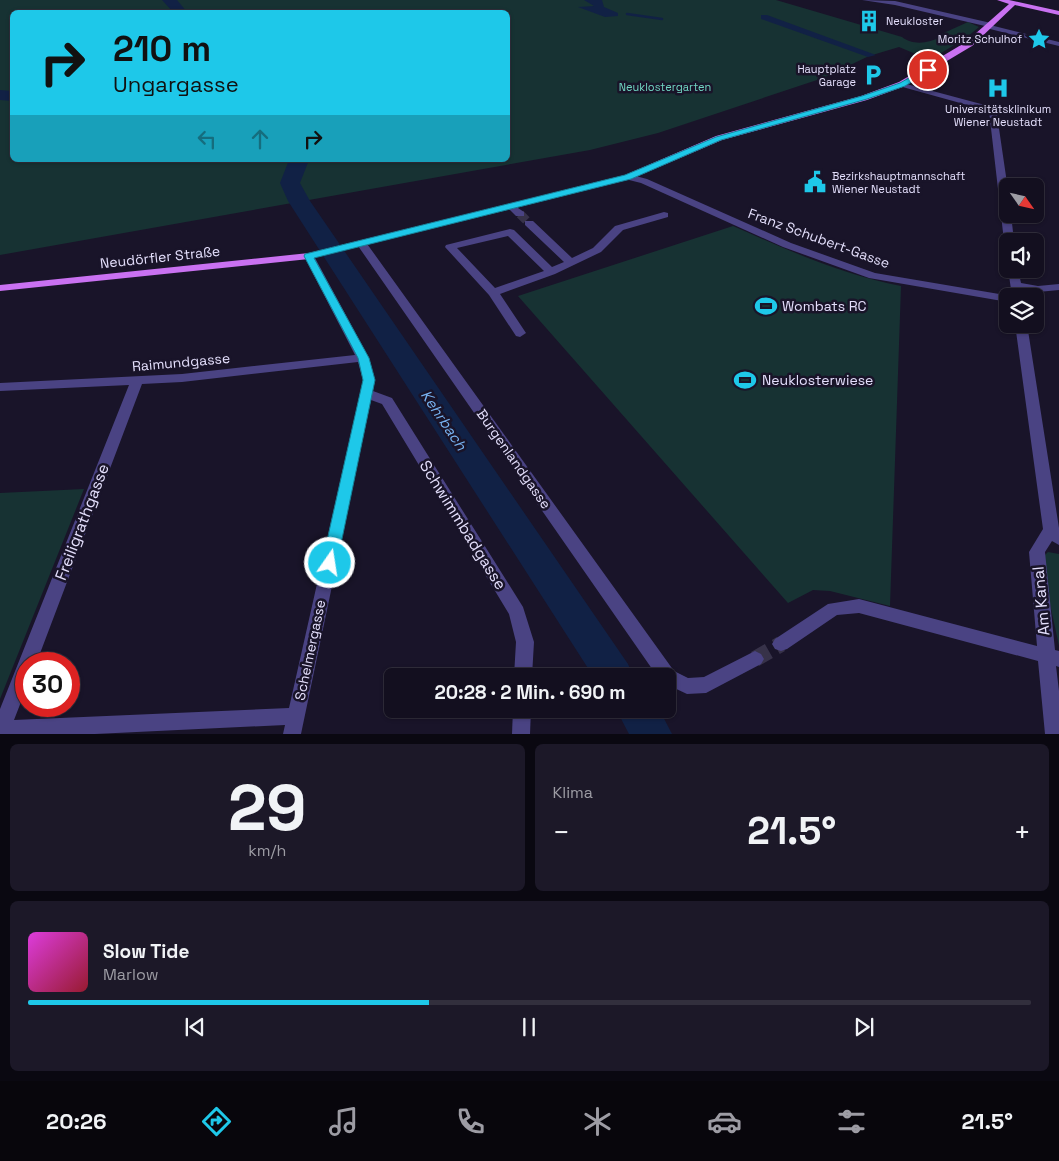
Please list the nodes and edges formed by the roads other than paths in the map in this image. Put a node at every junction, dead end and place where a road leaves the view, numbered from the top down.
1 (865, 0) edge
2 (1000, 0) edge
3 (898, 2) edge
4 (1016, 2) edge
5 (1059, 12) edge
6 (990, 26) junction
7 (1059, 44) edge
8 (902, 84) junction
9 (628, 177) junction
10 (664, 215) dead end
11 (529, 223) tunnel mouth
12 (1008, 233) edge
13 (361, 243) junction
14 (309, 256) junction
15 (570, 262) junction
16 (551, 272) junction
17 (1059, 287) edge
18 (0, 288) edge
19 (1044, 288) edge
20 (492, 293) junction
21 (999, 297) edge
22 (520, 333) dead end
23 (1023, 333) edge
24 (364, 358) junction
25 (137, 381) junction
26 (0, 387) edge
27 (367, 393) junction
28 (1056, 531) edge
29 (781, 644) tunnel mouth
30 (32, 652) edge
31 (1052, 658) edge
32 (755, 659) tunnel mouth
33 (523, 668) edge
34 (661, 668) edge
35 (676, 681) edge
36 (15, 695) edge
37 (522, 718) edge
38 (294, 725) edge
39 (1, 730) edge
40 (521, 734) edge
41 (1054, 734) edge

1 - 3 street
2 - 4 main road
3 - 6 street
4 - 5 main road
4 - 6 main road, Neudörfler Straße
6 - 7 street
6 - 8 main road, Neudörfler Straße
8 - 9 main road, Neudörfler Straße
8 - 12 street
9 - 13 main road, Neudörfler Straße
9 - 21 street, Franz Schubert-Gasse
10 - 15 street
11 - 15 street
13 - 14 main road, Neudörfler Straße
13 - 34 street, Burgenlandgasse
14 - 18 main road, Neudörfler Straße
14 - 24 street, Schelmergasse
15 - 16 street
16 - 20 street
16 - 20 street
17 - 19 street
20 - 22 street
23 - 28 street, Am Kanal
24 - 25 street, Raimundgasse
24 - 27 street, Schelmergasse
25 - 26 street, Raimundgasse
25 - 30 street, Freiligrathgasse
27 - 33 street, Schwimmbadgasse
27 - 38 street, Schelmergasse
28 - 31 street, Am Kanal
29 - 31 street
31 - 41 street, Am Kanal
32 - 35 street, Burgenlandgasse
36 - 39 street, Freiligrathgasse
37 - 40 street
38 - 39 street

